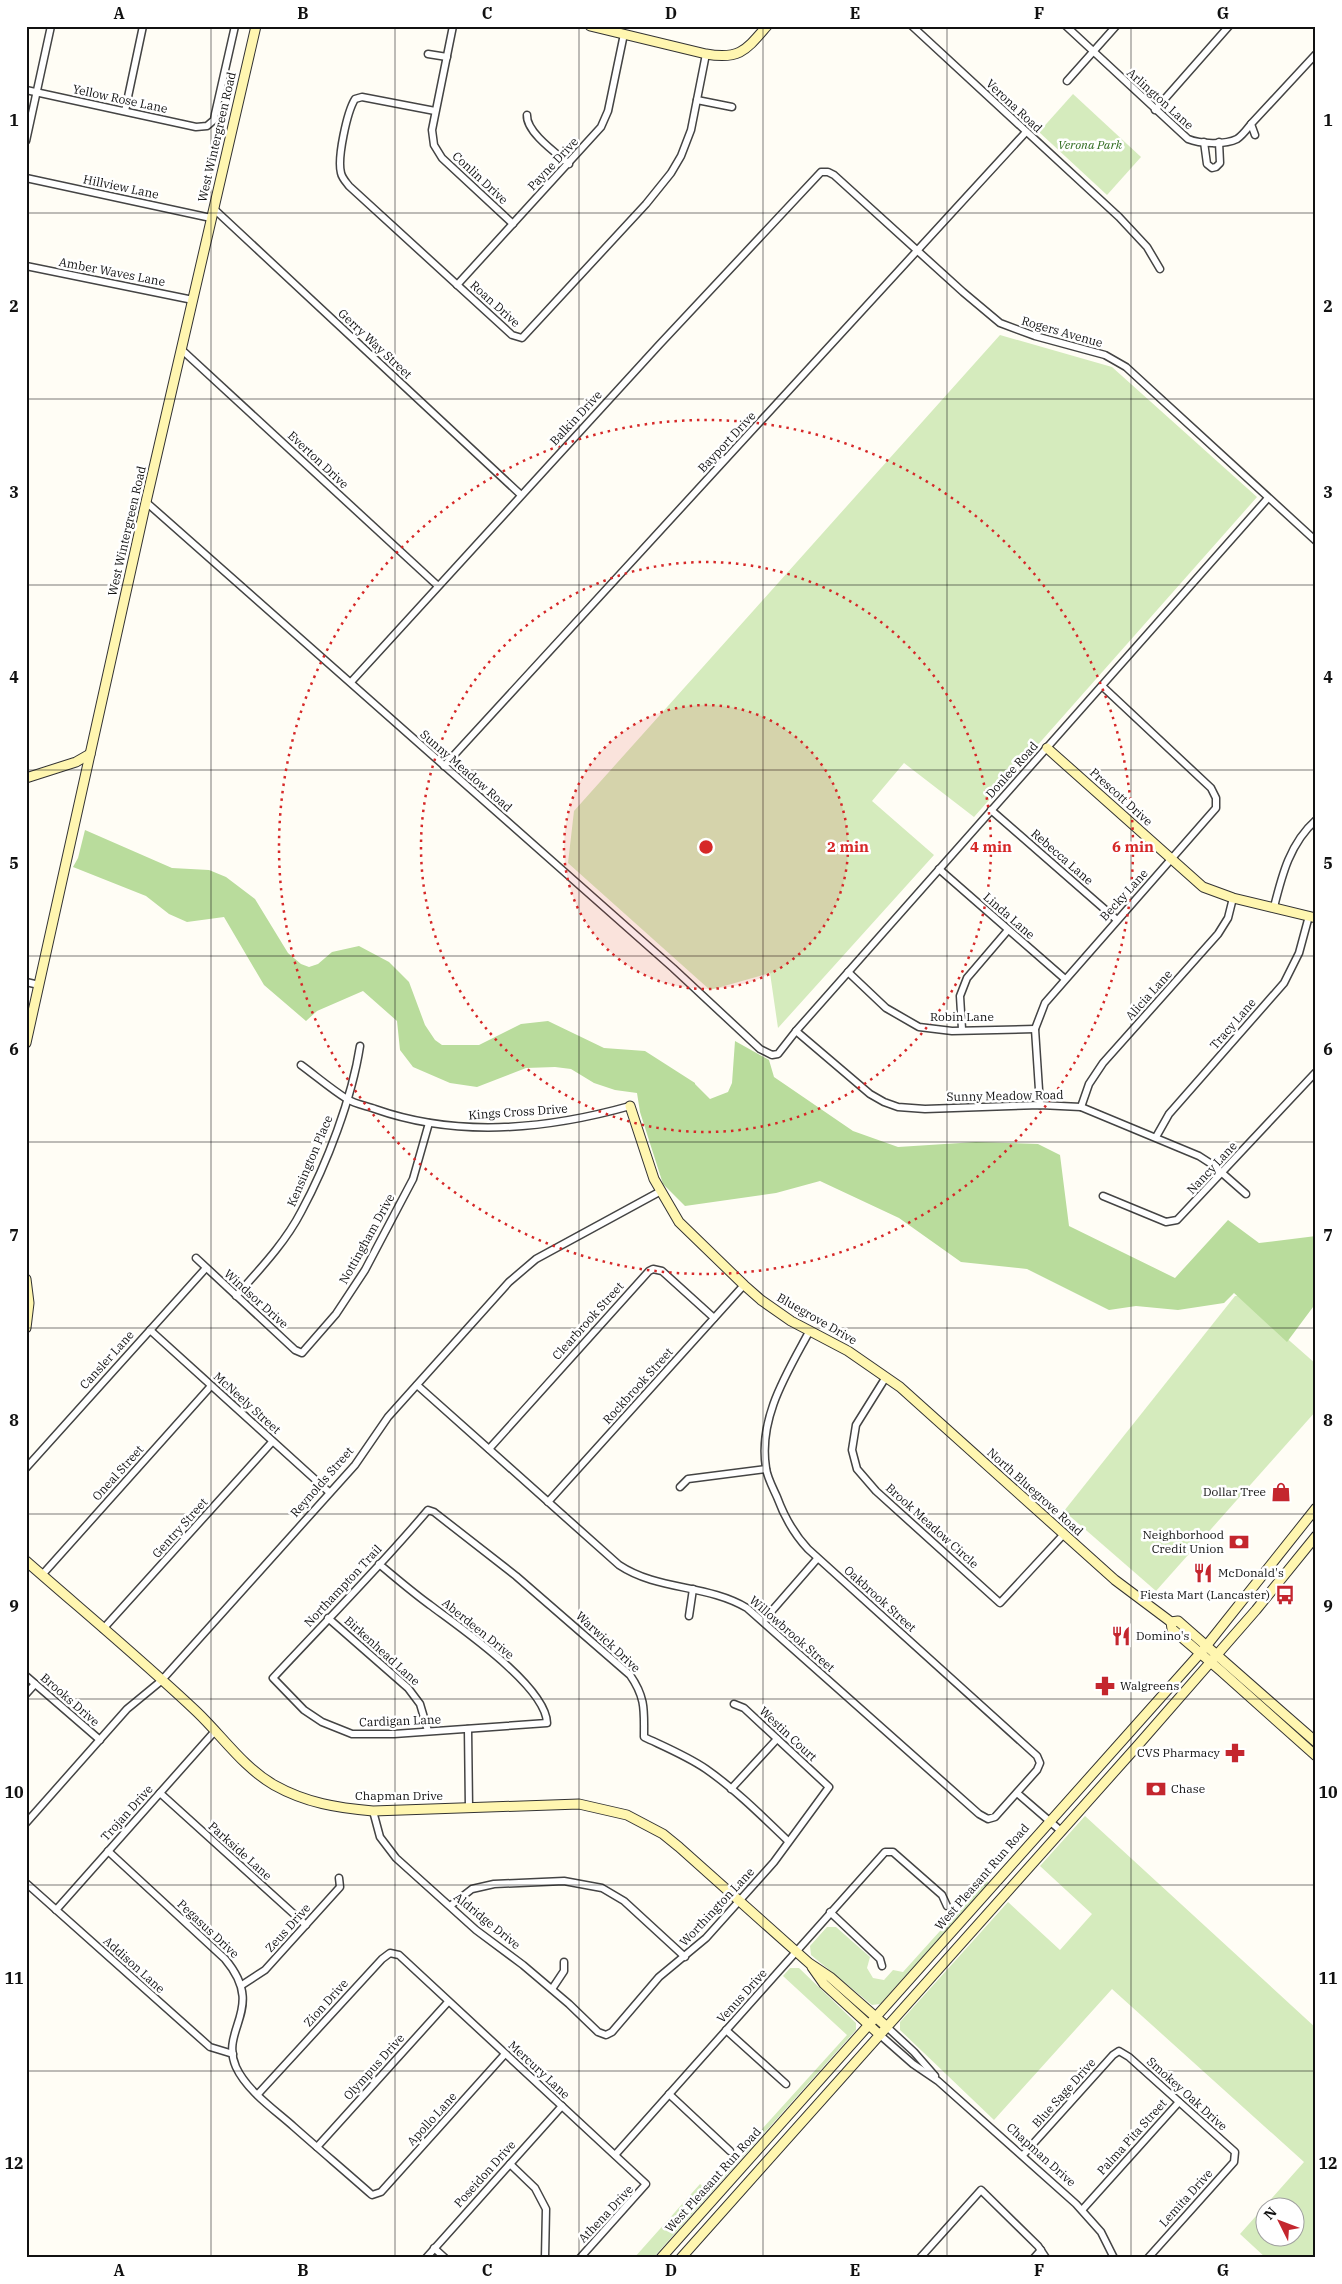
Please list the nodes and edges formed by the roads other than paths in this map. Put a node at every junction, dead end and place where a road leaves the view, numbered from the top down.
1 (51, 26) edge
2 (143, 26) edge
3 (234, 26) edge
4 (256, 26) edge
5 (453, 26) edge
6 (590, 26) edge
7 (768, 26) edge
8 (912, 26) edge
9 (1066, 26) edge
10 (1116, 26) edge
11 (1229, 26) edge
12 (624, 34) junction
13 (1093, 52) junction
14 (428, 54) dead end
15 (706, 54) junction
16 (1316, 54) edge
17 (447, 57) junction
18 (1067, 81) dead end
19 (26, 90) edge
20 (36, 93) junction
21 (697, 100) junction
22 (732, 107) dead end
23 (1154, 110) junction
24 (124, 111) junction
25 (435, 111) junction
26 (527, 115) dead end
27 (1251, 124) junction
28 (1026, 132) junction
29 (1255, 134) dead end
30 (26, 141) edge
31 (1204, 142) junction
32 (1219, 142) junction
33 (569, 164) junction
34 (821, 172) joint
35 (26, 178) edge
36 (214, 209) junction
37 (212, 218) junction
38 (513, 224) junction
39 (918, 251) junction
40 (26, 266) edge
41 (1160, 269) dead end
42 (457, 285) junction
43 (193, 300) junction
44 (182, 350) junction
45 (521, 495) junction
46 (1268, 498) junction
47 (146, 502) junction
48 (1316, 541) edge
49 (438, 586) junction
50 (351, 682) junction
51 (1102, 686) junction
52 (1047, 748) junction
53 (90, 754) junction
54 (444, 766) junction
55 (26, 778) edge
56 (991, 810) junction
57 (1316, 820) edge
58 (1172, 858) junction
59 (939, 870) junction
60 (1233, 898) junction
61 (1274, 907) junction
62 (1312, 917) edge
63 (1117, 920) junction
64 (1008, 930) junction
65 (848, 972) junction
66 (1065, 979) junction
67 (26, 982) edge
68 (39, 985) junction
69 (962, 1029) junction
70 (1035, 1029) junction
71 (796, 1032) junction
72 (26, 1043) edge
73 (360, 1046) dead end
74 (772, 1055) joint
75 (301, 1065) dead end
76 (1316, 1072) edge
77 (347, 1099) junction
78 (1040, 1105) junction
79 (630, 1106) joint
80 (1081, 1107) junction
81 (429, 1123) junction
82 (1156, 1137) junction
83 (1222, 1173) junction
84 (661, 1191) junction
85 (1246, 1194) dead end
86 (1104, 1196) dead end
87 (196, 1258) dead end
88 (206, 1268) junction
89 (26, 1279) edge
90 (744, 1285) junction
91 (236, 1296) junction
92 (714, 1318) junction
93 (26, 1328) edge
94 (150, 1330) junction
95 (810, 1332) junction
96 (302, 1353) joint
97 (886, 1377) junction
98 (416, 1385) junction
99 (211, 1386) junction
100 (272, 1442) junction
101 (489, 1449) junction
102 (26, 1468) edge
103 (766, 1469) junction
104 (680, 1487) dead end
105 (329, 1492) junction
106 (548, 1502) junction
107 (1316, 1508) edge
108 (428, 1510) joint
109 (1064, 1534) junction
110 (1316, 1536) edge
111 (1277, 1556) junction
112 (817, 1559) junction
113 (26, 1561) edge
114 (379, 1564) junction
115 (1292, 1566) junction
116 (42, 1575) junction
117 (693, 1589) junction
118 (689, 1616) dead end
119 (328, 1618) junction
120 (763, 1621) junction
121 (1171, 1622) junction
122 (104, 1629) junction
123 (1206, 1645) junction
124 (1200, 1653) junction
125 (1217, 1654) junction
126 (1211, 1662) junction
127 (26, 1676) edge
128 (273, 1678) joint
129 (161, 1681) junction
130 (35, 1684) junction
131 (26, 1694) edge
132 (734, 1704) dead end
133 (1284, 1714) junction
134 (1277, 1722) junction
135 (547, 1723) joint
136 (468, 1729) junction
137 (215, 1731) junction
138 (428, 1731) junction
139 (1128, 1733) junction
140 (1306, 1733) junction
141 (777, 1739) junction
142 (100, 1740) junction
143 (1299, 1741) junction
144 (1316, 1742) edge
145 (1139, 1744) junction
146 (1316, 1756) edge
147 (826, 1784) joint
148 (731, 1790) junction
149 (160, 1793) junction
150 (1017, 1793) junction
151 (469, 1808) junction
152 (373, 1811) junction
153 (1049, 1820) junction
154 (26, 1822) edge
155 (1061, 1831) junction
156 (788, 1841) junction
157 (108, 1851) junction
158 (339, 1878) dead end
159 (995, 1882) junction
160 (26, 1884) edge
161 (1007, 1893) junction
162 (738, 1901) junction
163 (450, 1906) junction
164 (947, 1906) dead end
165 (56, 1910) junction
166 (830, 1912) junction
167 (306, 1925) junction
168 (796, 1952) junction
169 (685, 1957) junction
170 (564, 1962) dead end
171 (809, 1963) junction
172 (882, 1966) dead end
173 (416, 1972) joint
174 (242, 1985) junction
175 (552, 1989) junction
176 (448, 2002) junction
177 (876, 2017) junction
178 (869, 2025) junction
179 (887, 2027) junction
180 (726, 2030) junction
181 (606, 2035) joint
182 (880, 2035) junction
183 (233, 2054) junction
184 (505, 2054) junction
185 (1125, 2054) joint
186 (938, 2081) junction
187 (786, 2084) dead end
188 (258, 2094) junction
189 (669, 2094) junction
190 (1179, 2102) junction
191 (562, 2106) junction
192 (795, 2107) junction
193 (806, 2118) junction
194 (318, 2147) junction
195 (730, 2151) dead end
196 (1235, 2152) joint
197 (615, 2155) junction
198 (1023, 2155) junction
199 (510, 2164) junction
200 (646, 2184) joint
201 (1082, 2210) junction
202 (434, 2248) junction
203 (1041, 2250) junction
204 (426, 2258) edge
205 (445, 2258) edge
206 (545, 2258) edge
207 (580, 2258) edge
208 (660, 2258) edge
209 (681, 2258) edge
210 (920, 2258) edge
211 (1034, 2258) edge
212 (1046, 2258) edge
213 (1114, 2258) edge
214 (1148, 2258) edge

1 - 20 street
2 - 24 street
3 - 24 street, Yellow Rose Lane
4 - 36 main road, West Wintergreen Road
5 - 17 street, Conlin Drive
6 - 12 main road
7 - 15 main road
8 - 28 street, Verona Road
9 - 13 street, Arlington Lane
10 - 13 street
11 - 23 street
12 - 15 main road
12 - 33 street, Payne Drive
13 - 18 street
13 - 23 street, Arlington Lane
14 - 17 street
15 - 21 street, Roan Drive
16 - 27 street, Arlington Lane
17 - 25 street, Conlin Drive
19 - 20 street, Yellow Rose Lane
20 - 24 street, Yellow Rose Lane
20 - 30 street
21 - 22 street
21 - 42 street, Roan Drive
23 - 31 street, Arlington Lane
25 - 38 street, Conlin Drive
25 - 42 street, Roan Drive
26 - 33 street
27 - 29 street
27 - 32 street, Arlington Lane
28 - 39 street, Bayport Drive
28 - 41 street, Verona Road
31 - 32 street, Arlington Lane
31 - 32 street
33 - 38 street, Payne Drive
34 - 39 street, Rogers Avenue
34 - 45 street, Balkin Drive
35 - 37 street, Hillview Lane
36 - 37 main road, West Wintergreen Road
36 - 45 street, Gerry Way Street
37 - 43 main road, West Wintergreen Road
38 - 42 street, Payne Drive
39 - 46 street, Rogers Avenue
39 - 54 street, Bayport Drive
40 - 43 street, Amber Waves Lane
43 - 44 main road, West Wintergreen Road
44 - 47 main road, West Wintergreen Road
44 - 49 street, Everton Drive
45 - 49 street, Balkin Drive
46 - 48 street, Rogers Avenue
46 - 51 street, Donlee Road
47 - 50 street, Sunny Meadow Road
47 - 53 main road, West Wintergreen Road
49 - 50 street, Balkin Drive
50 - 54 street, Sunny Meadow Road
51 - 52 street, Donlee Road
51 - 58 street, Becky Lane
52 - 56 street, Donlee Road
52 - 58 main road, Prescott Drive
53 - 55 main road
53 - 68 main road, West Wintergreen Road
54 - 74 street, Sunny Meadow Road
56 - 59 street, Donlee Road
56 - 63 street, Rebecca Lane
57 - 61 street
58 - 60 main road, Prescott Drive
58 - 63 street, Becky Lane
59 - 64 street, Linda Lane
59 - 65 street, Donlee Road
60 - 61 main road, Prescott Drive
60 - 80 street, Alicia Lane
61 - 62 main road, Prescott Drive
62 - 82 street, Tracy Lane
63 - 66 street, Becky Lane
64 - 66 street, Linda Lane
64 - 69 street
65 - 69 street, Robin Lane
65 - 71 street, Donlee Road
66 - 70 street, Becky Lane
67 - 68 street
68 - 72 main road, West Wintergreen Road
69 - 70 street, Robin Lane
70 - 78 street, Becky Lane
71 - 74 street, Donlee Road
71 - 78 street, Sunny Meadow Road
73 - 77 street, Kensington Place
75 - 77 street, Kings Cross Drive
76 - 83 street, Nancy Lane
77 - 81 street, Kings Cross Drive
77 - 91 street, Kensington Place
78 - 80 street, Sunny Meadow Road
79 - 81 street, Kings Cross Drive
79 - 84 main road
80 - 82 street, Sunny Meadow Road
81 - 96 street, Nottingham Drive
82 - 83 street, Sunny Meadow Road
83 - 85 street, Sunny Meadow Road
83 - 86 street, Nancy Lane
84 - 90 main road, Bluegrove Drive
84 - 98 street, Reynolds Street
87 - 88 street, Windsor Drive
88 - 91 street, Windsor Drive
88 - 94 street, Cansler Lane
89 - 93 main road
90 - 92 street, Rockbrook Street
90 - 95 main road, Bluegrove Drive
91 - 96 street, Windsor Drive
92 - 101 street, Clearbrook Street
92 - 106 street, Rockbrook Street
94 - 99 street, McNeely Street
94 - 102 street, Cansler Lane
95 - 97 main road, Bluegrove Drive
95 - 103 street, Oakbrook Street
97 - 109 main road, North Bluegrove Road
97 - 109 street, Brook Meadow Circle
98 - 101 street, Willowbrook Street
98 - 105 street, Reynolds Street
99 - 100 street, McNeely Street
99 - 116 street, Oneal Street
100 - 105 street, McNeely Street
100 - 122 street, Gentry Street
101 - 106 street, Willowbrook Street
103 - 104 street
103 - 112 street, Oakbrook Street
105 - 129 street, Reynolds Street
106 - 117 street, Willowbrook Street
107 - 111 main road, West Pleasant Run Road
108 - 114 street, Northampton Trail
108 - 148 street, Warwick Drive
109 - 121 main road, North Bluegrove Road
110 - 115 main road
111 - 115 main road
111 - 123 main road, West Pleasant Run Road
112 - 120 street
112 - 150 street, Oakbrook Street
113 - 116 main road, Chapman Drive
114 - 119 street, Northampton Trail
114 - 135 street, Aberdeen Drive
115 - 125 main road
116 - 122 main road, Chapman Drive
117 - 118 street
117 - 120 street, Willowbrook Street
119 - 128 street, Northampton Trail
119 - 138 street, Birkenhead Lane
120 - 150 street, Willowbrook Street
121 - 123 main road, North Bluegrove Road
121 - 124 main road, North Bluegrove Road
122 - 129 main road, Chapman Drive
123 - 124 main road, West Pleasant Run Road
123 - 125 main road, North Bluegrove Road
124 - 126 main road, North Bluegrove Road
124 - 139 main road, West Pleasant Run Road
125 - 126 main road
125 - 133 main road, North Bluegrove Road
126 - 134 main road, North Bluegrove Road
126 - 145 main road
127 - 130 street, Brooks Drive
128 - 138 street, Cardigan Lane
129 - 137 main road, Chapman Drive
129 - 142 street, Reynolds Street
130 - 131 street
130 - 142 street, Brooks Drive
132 - 141 street, Westin Court
133 - 134 main road
133 - 140 main road, North Bluegrove Road
134 - 143 main road, North Bluegrove Road
135 - 136 street, Cardigan Lane
136 - 138 street, Cardigan Lane
136 - 151 street
137 - 149 street, Trojan Drive
137 - 152 main road, Chapman Drive
139 - 145 main road
139 - 153 main road, West Pleasant Run Road
140 - 143 main road
140 - 144 main road, North Bluegrove Road
141 - 147 street, Westin Court
141 - 148 street
142 - 154 street, Reynolds Street
143 - 146 main road, North Bluegrove Road
145 - 155 main road
147 - 156 street, Worthington Lane
148 - 156 street, Warwick Drive
149 - 157 street, Trojan Drive
149 - 167 street, Parkside Lane
150 - 153 street
151 - 152 main road, Chapman Drive
151 - 162 main road, Chapman Drive
152 - 163 street, Aldridge Drive
153 - 155 street
153 - 159 main road, West Pleasant Run Road
155 - 161 main road
156 - 162 street, Worthington Lane
157 - 165 street, Trojan Drive
157 - 174 street, Pegasus Drive
158 - 167 street, Zeus Drive
159 - 161 main road
159 - 177 main road, West Pleasant Run Road
160 - 165 street, Addison Lane
161 - 179 main road
162 - 168 main road, Chapman Drive
162 - 169 street, Worthington Lane
163 - 169 street
163 - 175 street, Aldridge Drive
164 - 166 street, Venus Drive
165 - 183 street, Addison Lane
166 - 168 street, Venus Drive
166 - 172 street
167 - 174 street, Zeus Drive
168 - 171 main road, Chapman Drive
168 - 180 street, Venus Drive
169 - 181 street, Worthington Lane
170 - 175 street
171 - 177 main road, Chapman Drive
171 - 178 main road, Chapman Drive
173 - 176 street, Mercury Lane
173 - 188 street, Zion Drive
174 - 183 street
175 - 181 street, Aldridge Drive
176 - 184 street, Mercury Lane
176 - 194 street, Olympus Drive
177 - 178 main road, West Pleasant Run Road
177 - 179 main road, Chapman Drive
178 - 182 main road, Chapman Drive
178 - 192 main road, West Pleasant Run Road
179 - 182 main road
179 - 186 street, Chapman Drive
180 - 187 street
180 - 189 street, Venus Drive
182 - 186 street, Chapman Drive
182 - 193 main road
183 - 188 street
184 - 191 street, Mercury Lane
184 - 194 street, Apollo Lane
185 - 190 street, Smokey Oak Drive
185 - 198 street, Blue Sage Drive
186 - 198 street, Chapman Drive
188 - 194 street
189 - 195 street
189 - 197 street, Venus Drive
190 - 196 street, Smokey Oak Drive
190 - 201 street, Palma Pita Street
191 - 197 street, Mercury Lane
191 - 199 street, Poseidon Drive
192 - 193 main road
192 - 208 main road, West Pleasant Run Road
193 - 209 main road
196 - 214 street, Lemita Drive
197 - 200 street, Mercury Lane
198 - 201 street, Chapman Drive
199 - 202 street, Poseidon Drive
199 - 206 street
200 - 207 street, Athena Drive
201 - 213 street, Chapman Drive
202 - 204 street, Poseidon Drive
202 - 205 street
203 - 210 street
203 - 211 street
203 - 212 street

